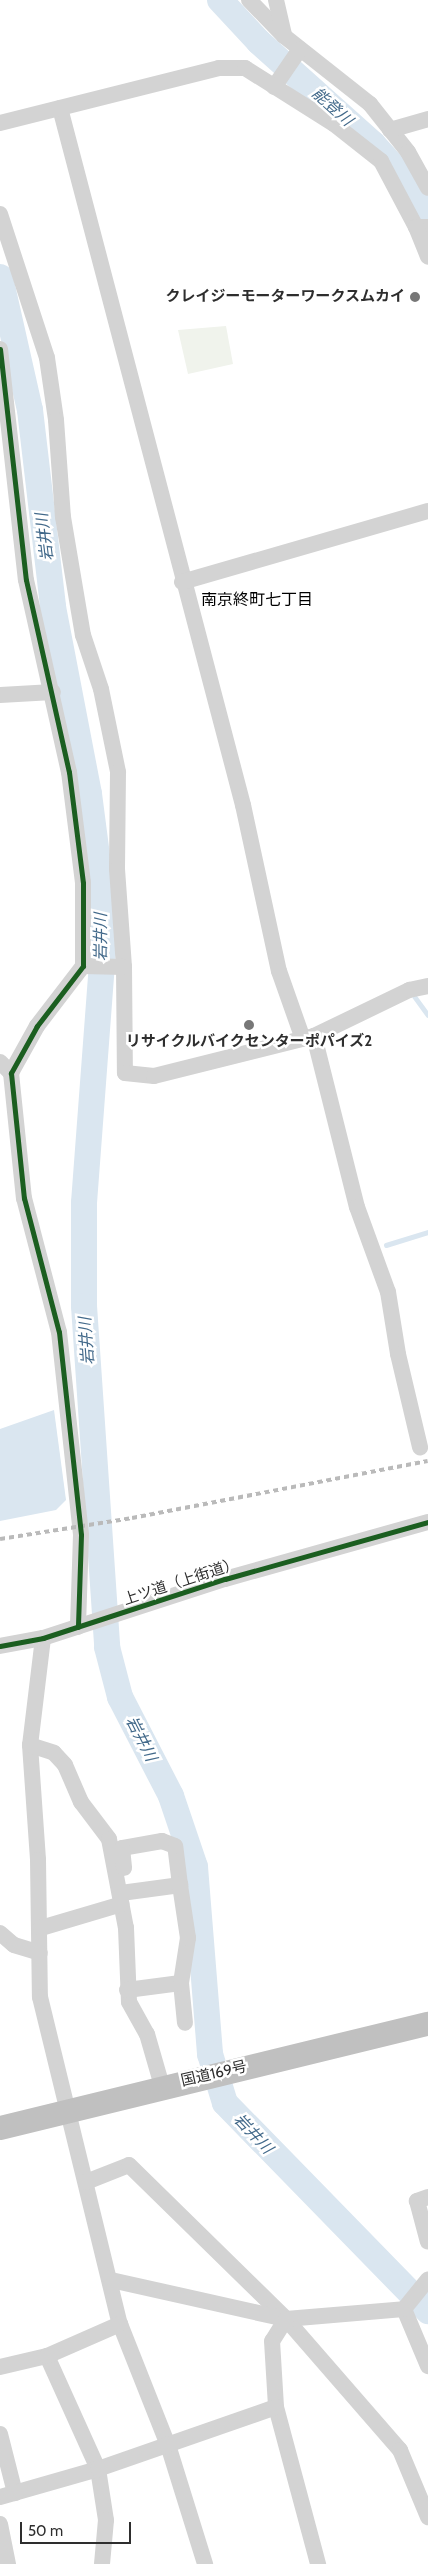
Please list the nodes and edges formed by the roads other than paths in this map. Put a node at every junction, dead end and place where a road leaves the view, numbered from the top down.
1 (249, 0) edge
2 (276, 0) edge
3 (284, 36) junction
4 (298, 50) junction
5 (275, 84) junction
6 (60, 108) junction
7 (428, 119) edge
8 (0, 123) edge
9 (390, 130) junction
10 (428, 188) edge
11 (0, 214) edge
12 (422, 227) edge
13 (428, 257) edge
14 (0, 349) edge
15 (428, 511) edge
16 (182, 582) junction
17 (53, 692) junction
18 (0, 695) edge
19 (86, 966) junction
20 (121, 968) junction
21 (428, 986) edge
22 (309, 1038) junction
23 (6, 1068) edge
24 (420, 1447) dead end
25 (428, 1522) edge
26 (78, 1627) junction
27 (43, 1638) junction
28 (0, 1646) edge
29 (30, 1745) junction
30 (118, 1876) junction
31 (180, 1885) junction
32 (122, 1899) junction
33 (41, 1928) junction
34 (0, 1933) edge
35 (40, 1953) junction
36 (181, 1983) junction
37 (127, 1990) junction
38 (185, 2023) dead end
39 (428, 2024) edge
40 (162, 2086) junction
41 (68, 2111) junction
42 (0, 2128) edge
43 (86, 2182) junction
44 (428, 2197) edge
45 (428, 2242) edge
46 (428, 2279) edge
47 (111, 2280) junction
48 (406, 2305) junction
49 (286, 2319) junction
50 (120, 2324) junction
51 (47, 2356) junction
52 (428, 2366) edge
53 (0, 2367) edge
54 (276, 2407) junction
55 (0, 2434) edge
56 (168, 2445) junction
57 (98, 2470) junction
58 (7, 2495) edge
59 (428, 2517) edge
60 (0, 2524) edge
61 (4, 2557) edge
62 (102, 2564) edge
63 (205, 2564) edge
64 (318, 2564) edge

1 - 3 street
2 - 3 street
3 - 4 street
4 - 5 street
4 - 9 street
5 - 6 street
5 - 12 street
6 - 8 street
6 - 16 street
7 - 9 street
9 - 10 street
11 - 20 street
12 - 13 street
14 - 17 street
15 - 16 street
16 - 22 street
17 - 18 street
17 - 19 street
19 - 20 street
19 - 23 street
20 - 22 street
21 - 22 street
22 - 24 street
23 - 26 street
25 - 26 street, 上ツ道（上街道）
26 - 27 street, 上ツ道（上街道）
27 - 28 street, 上ツ道（上街道）
27 - 29 street
29 - 30 street
29 - 33 street
30 - 31 street
30 - 32 street
31 - 32 street
31 - 36 street
32 - 33 street
32 - 37 street
33 - 35 street
34 - 35 street
35 - 41 street
36 - 37 street
36 - 38 street
37 - 40 street
39 - 40 highway, 国道169号
40 - 41 highway, 国道169号
41 - 42 highway, 国道169号
41 - 43 street
43 - 47 street
43 - 49 street
44 - 45 street
46 - 48 street
47 - 49 street
47 - 50 street
48 - 49 street
48 - 52 street
49 - 54 street
49 - 59 street
50 - 51 street
50 - 56 street
51 - 53 street
51 - 57 street
54 - 56 street
54 - 64 street
55 - 58 street
56 - 57 street
56 - 63 street
57 - 58 street
57 - 62 street
60 - 61 street

